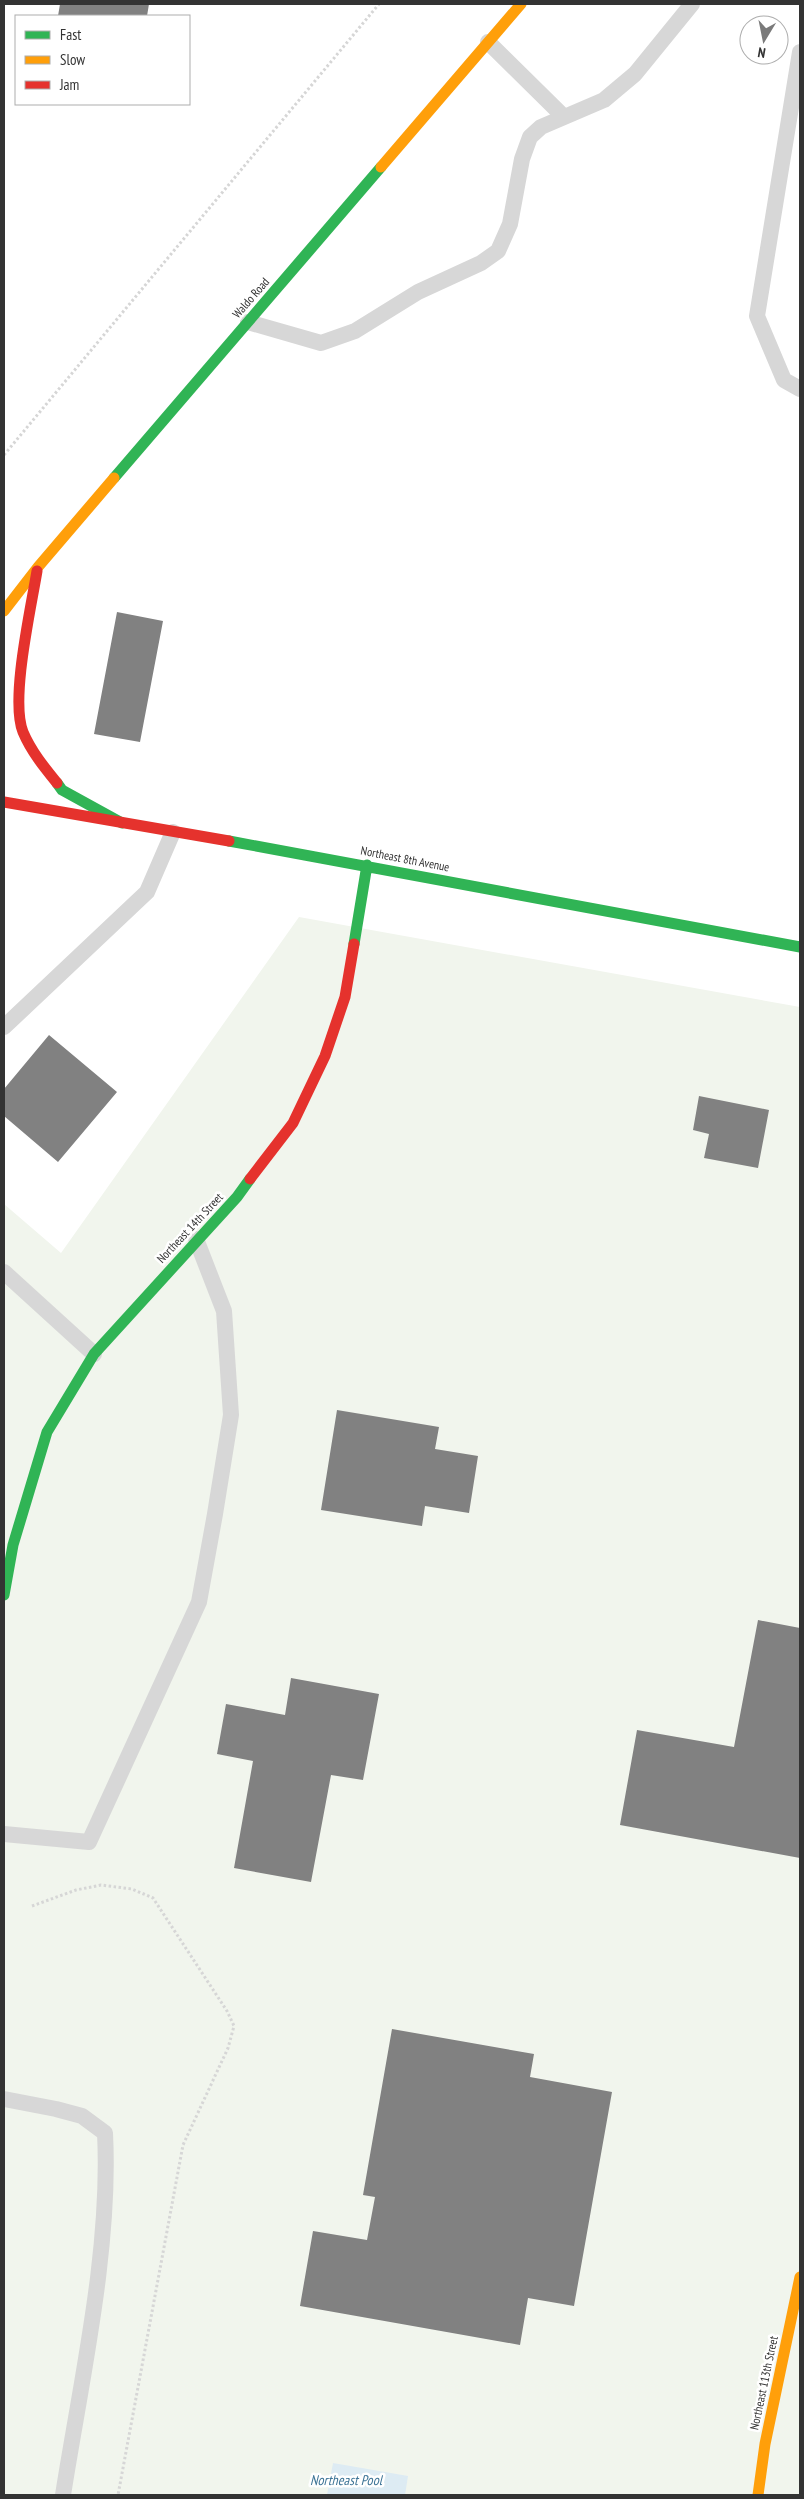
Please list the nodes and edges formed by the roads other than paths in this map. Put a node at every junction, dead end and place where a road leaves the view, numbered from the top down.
1 (521, 4) edge
2 (692, 4) edge
3 (488, 42) junction
4 (800, 52) edge
5 (563, 116) junction
6 (248, 322) junction
7 (800, 389) edge
8 (38, 567) junction
9 (4, 611) edge
10 (4, 802) edge
11 (122, 823) junction
12 (173, 832) junction
13 (367, 865) junction
14 (800, 947) edge
15 (4, 1027) edge
16 (196, 1239) junction
17 (4, 1272) edge
18 (94, 1354) junction
19 (4, 1592) edge
20 (4, 1834) edge
21 (4, 2099) edge
22 (800, 2277) edge
23 (63, 2495) edge
24 (758, 2495) edge

1 - 3 main road, Waldo Road
2 - 5 lane
3 - 5 lane
3 - 6 main road, Waldo Road
4 - 7 lane
5 - 6 lane
6 - 8 main road, Waldo Road
8 - 9 main road, Waldo Road
8 - 11 main road
10 - 11 main road, Northeast 8th Avenue
11 - 12 main road, Northeast 8th Avenue
12 - 13 main road, Northeast 8th Avenue
12 - 15 lane
13 - 14 main road, Northeast 8th Avenue
13 - 16 main road, Northeast 14th Street
16 - 18 main road, Northeast 14th Street
16 - 20 lane
17 - 18 lane
18 - 19 main road, Northeast 14th Street
21 - 23 lane
22 - 24 main road, Northeast 113th Street

